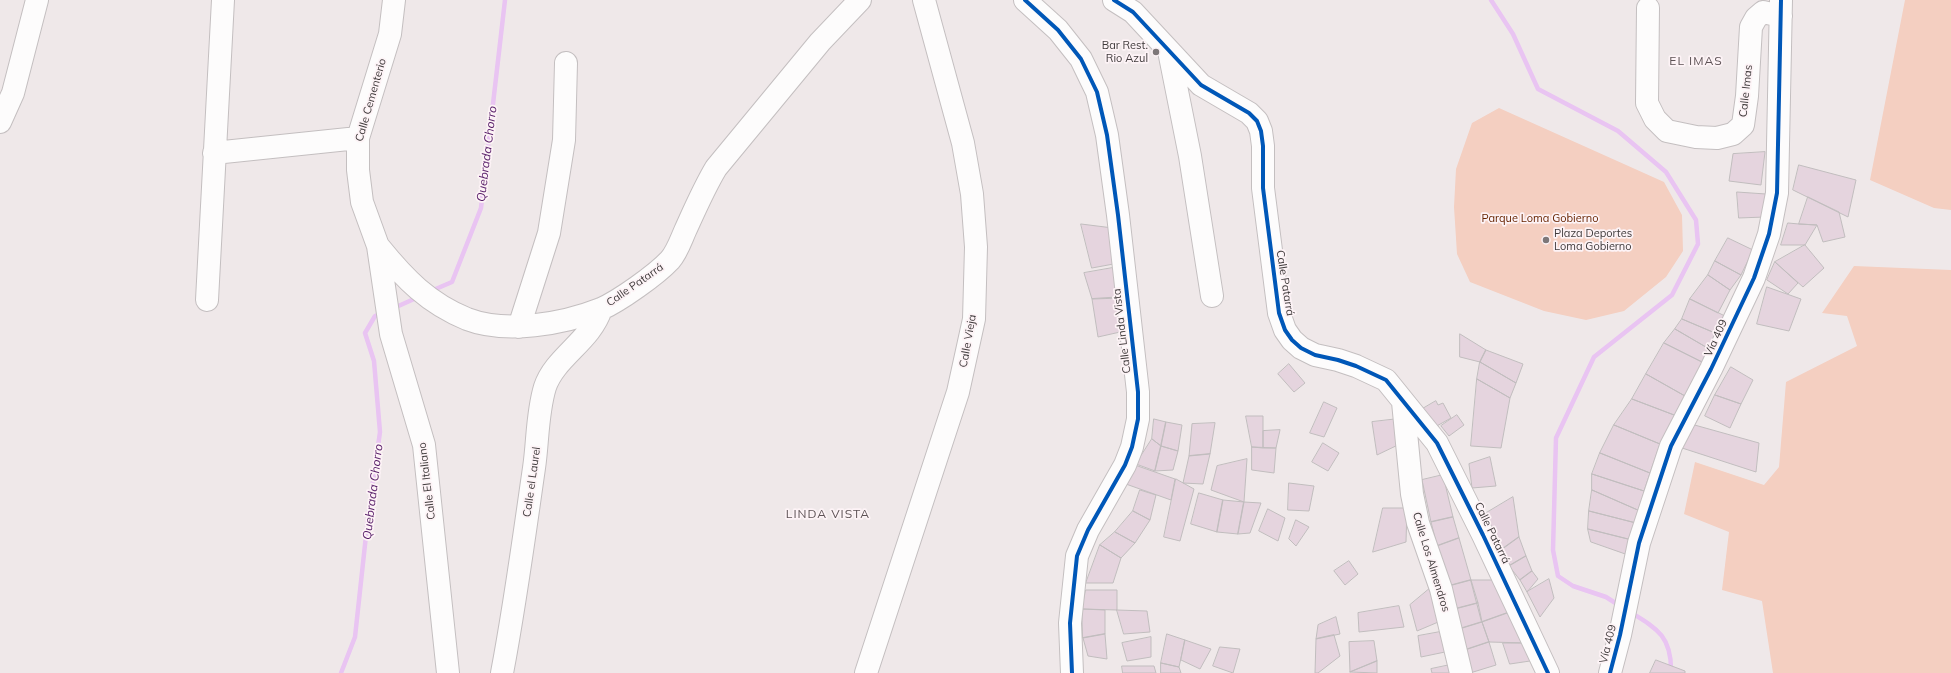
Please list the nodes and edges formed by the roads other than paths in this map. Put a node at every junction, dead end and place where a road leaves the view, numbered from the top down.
1 (37, 0) edge
2 (223, 0) edge
3 (394, 0) edge
4 (860, 0) edge
5 (924, 0) edge
6 (1025, 0) edge
7 (1114, 0) edge
8 (1648, 8) dead end
9 (1781, 8) edge
10 (1169, 51) junction
11 (566, 63) dead end
12 (0, 122) edge
13 (358, 138) junction
14 (214, 153) junction
15 (378, 246) junction
16 (1212, 296) dead end
17 (207, 300) dead end
18 (601, 309) junction
19 (519, 327) junction
20 (1403, 402) junction
21 (448, 673) edge
22 (502, 673) edge
23 (866, 673) edge
24 (1072, 673) edge
25 (1461, 673) edge
26 (1548, 673) edge
27 (1610, 673) edge

1 - 12 street
2 - 14 street
3 - 13 street, Calle Cementerio
4 - 18 street, Calle Patarrá
5 - 23 street, Calle Vieja
6 - 24 street, Calle Linda Vista
7 - 10 street, Calle Patarrá
8 - 9 street, Calle Imas
9 - 27 street, Vía 409
10 - 16 street
10 - 20 street, Calle Patarrá
11 - 19 street
13 - 14 street
13 - 15 street, Calle Cementerio
14 - 17 street
15 - 19 street, Calle Patarrá
15 - 21 street, Calle El Italiano
18 - 19 street, Calle Patarrá
18 - 22 street, Calle el Laurel
20 - 25 street, Calle Los Almendros
20 - 26 street, Calle Patarrá

